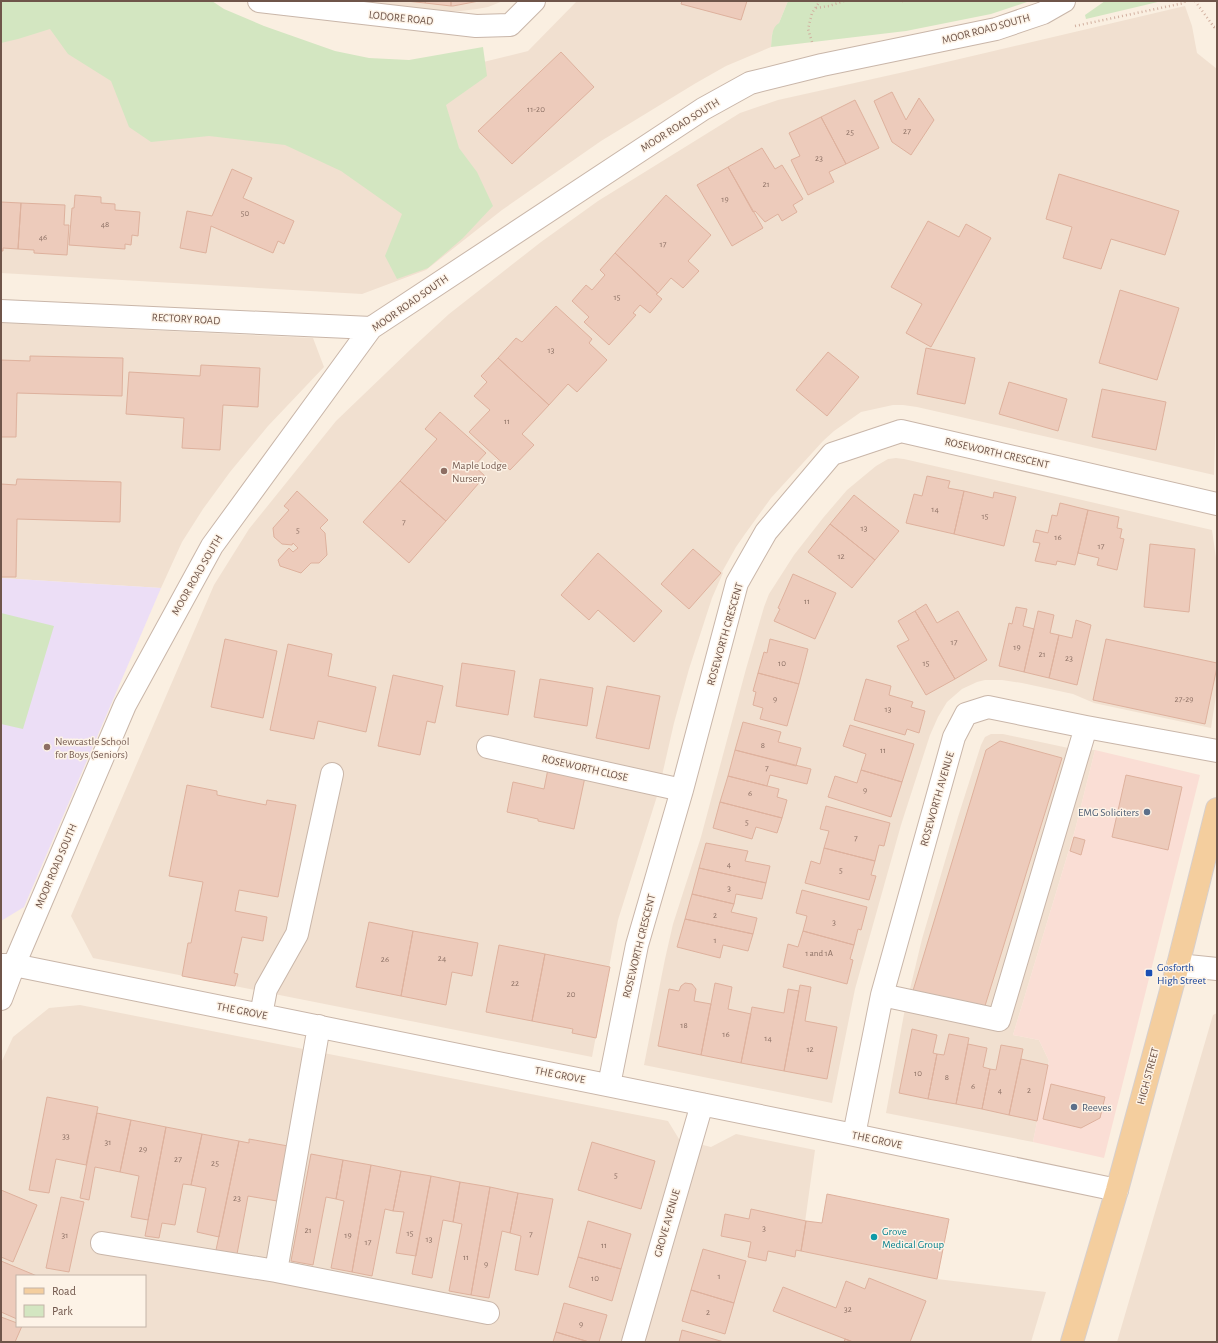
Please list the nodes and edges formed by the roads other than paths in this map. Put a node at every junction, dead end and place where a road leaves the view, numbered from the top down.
1 (259, 1) edge
2 (534, 1) edge
3 (1058, 4) edge
4 (1, 311) edge
5 (371, 328) junction
6 (1217, 504) edge
7 (1086, 727) junction
8 (488, 747) dead end
9 (1217, 751) edge
10 (332, 774) dead end
11 (682, 790) junction
12 (1217, 809) edge
13 (8, 965) edge
14 (1178, 965) junction
15 (1217, 969) edge
16 (882, 995) junction
17 (1, 999) edge
18 (261, 1015) junction
19 (319, 1026) junction
20 (609, 1085) junction
21 (702, 1104) junction
22 (854, 1135) junction
23 (1118, 1190) junction
24 (102, 1242) dead end
25 (276, 1271) junction
26 (488, 1313) dead end
27 (633, 1342) edge
28 (1072, 1342) edge

1 - 2 street, LODORE ROAD
3 - 5 street, MOOR ROAD SOUTH
4 - 5 street, RECTORY ROAD
5 - 13 street, MOOR ROAD SOUTH
6 - 11 street, ROSEWORTH CRESCENT
7 - 9 street, ROSEWORTH AVENUE
7 - 16 street, ROSEWORTH AVENUE
7 - 16 street
8 - 11 street, ROSEWORTH CLOSE
10 - 18 street
11 - 20 street, ROSEWORTH CRESCENT
12 - 14 main road, HIGH STREET
13 - 17 street, MOOR ROAD SOUTH
13 - 18 street, THE GROVE
14 - 15 street
14 - 23 main road, HIGH STREET
16 - 22 street, ROSEWORTH AVENUE
18 - 19 street, THE GROVE
19 - 20 street, THE GROVE
19 - 25 street
20 - 21 street, THE GROVE
21 - 22 street, THE GROVE
21 - 27 street, GROVE AVENUE
22 - 23 street, THE GROVE
23 - 28 main road, HIGH STREET
24 - 25 street
25 - 26 street

